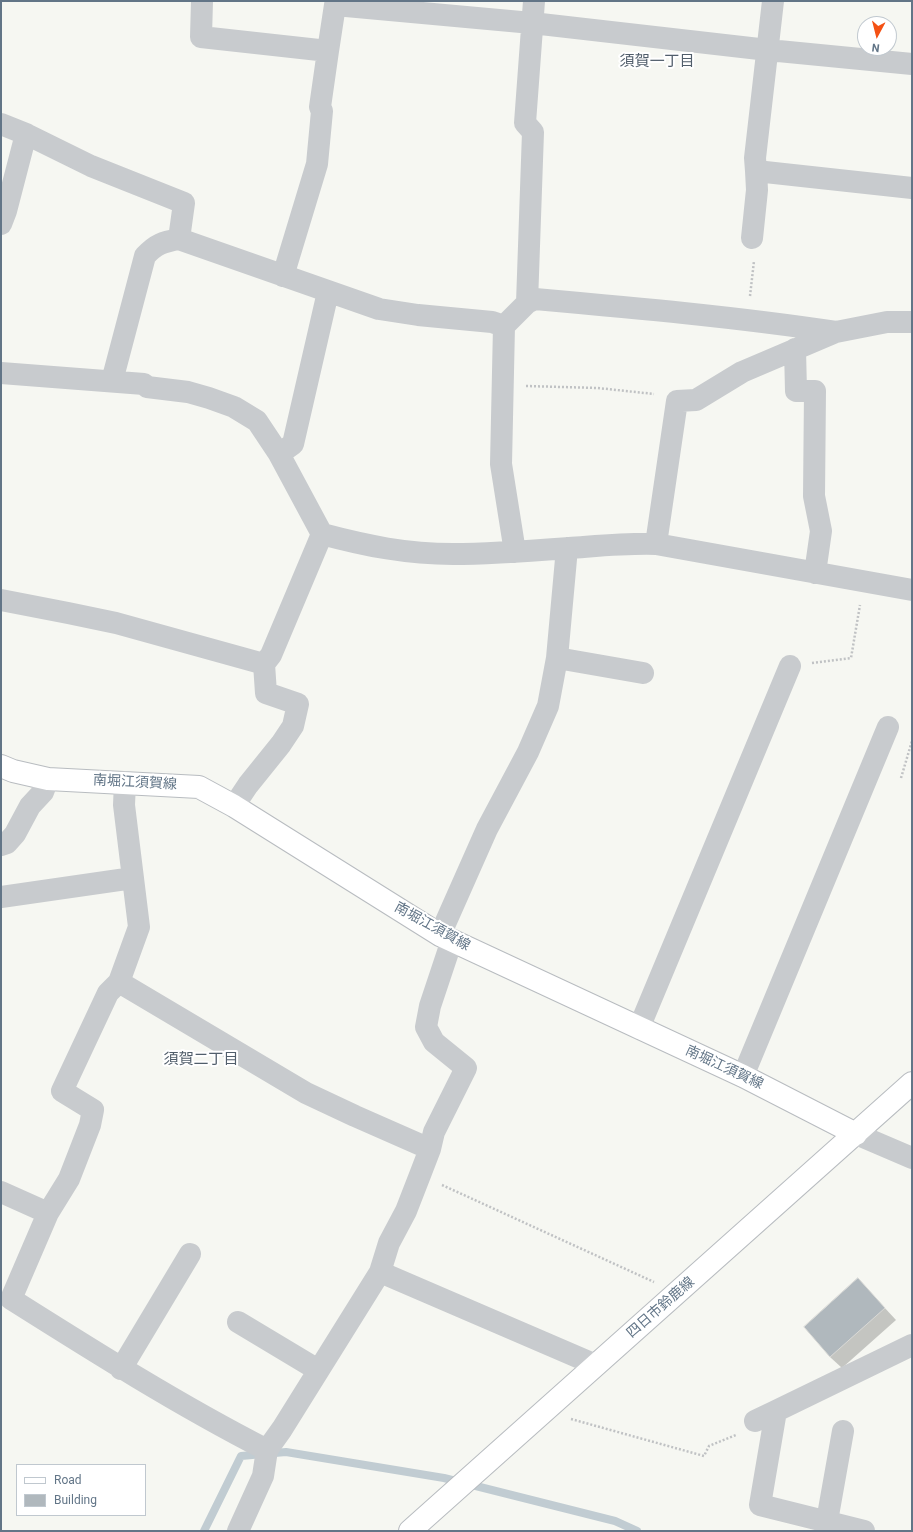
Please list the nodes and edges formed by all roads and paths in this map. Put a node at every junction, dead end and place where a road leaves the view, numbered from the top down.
1 (202, 1) edge
2 (534, 1) edge
3 (773, 1) edge
4 (532, 23) junction
5 (768, 50) junction
6 (328, 52) junction
7 (912, 64) edge
8 (1, 124) edge
9 (26, 134) junction
10 (756, 171) junction
11 (912, 188) edge
12 (1, 224) edge
13 (752, 238) dead end
14 (179, 239) junction
15 (283, 276) junction
16 (328, 292) junction
17 (527, 303) junction
18 (912, 322) edge
19 (504, 326) junction
20 (836, 332) junction
21 (795, 349) junction
22 (1, 373) edge
23 (112, 381) junction
24 (502, 385) junction
25 (677, 401) junction
26 (279, 454) junction
27 (322, 534) junction
28 (656, 544) junction
29 (567, 548) junction
30 (515, 552) junction
31 (815, 573) junction
32 (864, 582) junction
33 (912, 590) edge
34 (1, 600) edge
35 (557, 658) junction
36 (268, 659) junction
37 (790, 666) joint
38 (643, 673) dead end
39 (888, 727) dead end
40 (912, 741) edge
41 (1, 766) edge
42 (901, 778) dead end
43 (48, 779) junction
44 (125, 782) junction
45 (234, 806) junction
46 (1, 845) edge
47 (133, 878) junction
48 (1, 897) edge
49 (446, 938) junction
50 (119, 982) junction
51 (639, 1028) junction
52 (743, 1076) junction
53 (912, 1084) edge
54 (856, 1134) junction
55 (430, 1149) junction
56 (912, 1158) edge
57 (420, 1175) junction
58 (1, 1192) edge
59 (48, 1213) junction
60 (190, 1254) dead end
61 (380, 1272) junction
62 (678, 1293) junction
63 (238, 1322) dead end
64 (912, 1345) edge
65 (596, 1365) junction
66 (121, 1368) junction
67 (318, 1370) junction
68 (544, 1411) junction
69 (776, 1411) junction
70 (755, 1421) joint
71 (843, 1431) dead end
72 (258, 1445) junction
73 (827, 1521) junction
74 (238, 1531) edge
75 (410, 1531) edge
76 (864, 1531) edge

1 - 6 street
2 - 4 street
3 - 5 street
4 - 5 street
4 - 6 street
4 - 17 street
5 - 7 street
5 - 10 street
6 - 15 street
8 - 9 street
9 - 12 street
9 - 14 street
10 - 11 street
10 - 13 street
14 - 15 street
14 - 23 street
15 - 16 street
16 - 19 street
16 - 26 street
17 - 19 street
17 - 20 street
18 - 20 street
19 - 24 street
20 - 21 street
21 - 25 street
21 - 31 street
22 - 23 street
23 - 26 street
24 - 25 path
24 - 30 street
25 - 28 street
26 - 27 street
27 - 30 street
27 - 36 street
28 - 29 street
28 - 31 street
29 - 30 street
29 - 35 street
31 - 32 street
32 - 33 street
32 - 37 path
34 - 36 street
35 - 38 street
35 - 49 street
36 - 45 street
37 - 51 street
39 - 52 street
40 - 42 path
41 - 43 main road, 南堀江須賀線
43 - 44 main road, 南堀江須賀線
43 - 46 street
44 - 45 main road, 南堀江須賀線
44 - 47 street
45 - 49 main road, 南堀江須賀線
47 - 48 street
47 - 50 street
49 - 51 main road, 南堀江須賀線
49 - 55 street
50 - 55 street
50 - 59 street
51 - 52 main road, 南堀江須賀線
52 - 54 main road, 南堀江須賀線
53 - 54 main road, 四日市鈴鹿線
54 - 56 street
54 - 62 main road, 四日市鈴鹿線
55 - 57 street
57 - 61 street
57 - 62 path
58 - 59 street
59 - 66 street
60 - 66 street
61 - 65 street
61 - 67 street
62 - 65 main road, 四日市鈴鹿線
63 - 67 street
64 - 69 street
65 - 68 main road, 四日市鈴鹿線
66 - 72 street
67 - 72 street
68 - 70 path
68 - 75 main road, 四日市鈴鹿線
69 - 70 street
69 - 73 street
71 - 73 street
72 - 74 street
73 - 76 street

